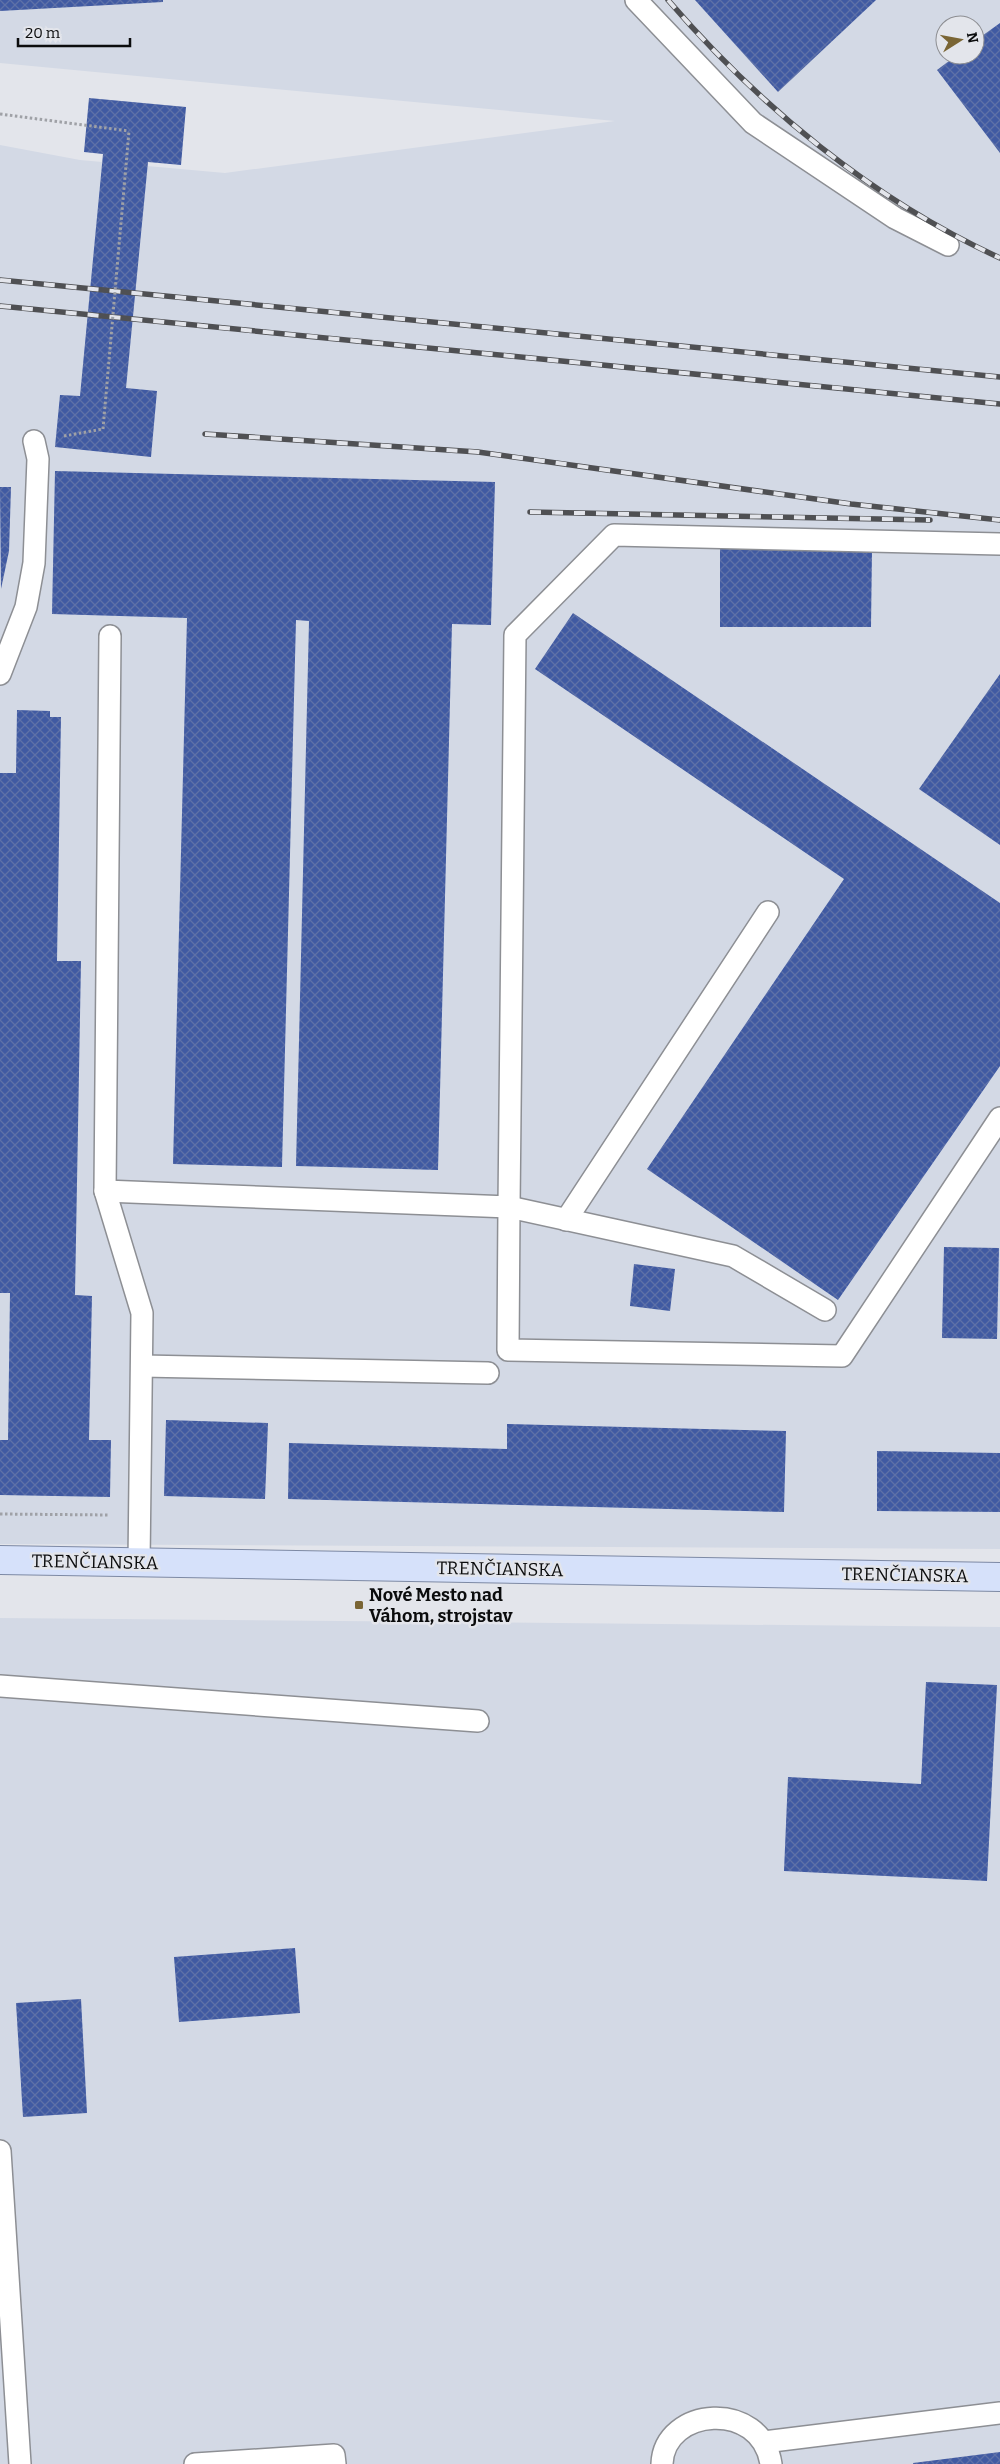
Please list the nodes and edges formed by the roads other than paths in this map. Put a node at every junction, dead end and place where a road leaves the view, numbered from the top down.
1 (636, 0) edge
2 (948, 244) dead end
3 (34, 441) road end
4 (1000, 544) edge
5 (110, 636) dead end
6 (0, 674) edge
7 (768, 912) dead end
8 (1000, 1118) edge
9 (105, 1191) junction
10 (509, 1207) junction
11 (566, 1220) junction
12 (825, 1310) dead end
13 (142, 1366) junction
14 (488, 1373) dead end
15 (0, 1560) edge
16 (139, 1563) junction
17 (1000, 1577) edge
18 (0, 1686) edge
19 (478, 1721) dead end
20 (0, 2151) edge
21 (3, 2257) edge
22 (1000, 2413) edge
23 (764, 2442) junction
24 (20, 2464) edge
25 (195, 2464) edge
26 (335, 2464) edge
27 (662, 2464) edge
28 (771, 2464) edge

1 - 2 lane
3 - 6 lane
4 - 10 lane
5 - 9 lane
7 - 11 lane
8 - 10 lane
9 - 10 lane
9 - 13 lane
10 - 11 lane
11 - 12 lane
13 - 14 lane
13 - 16 lane
15 - 16 main road, TRENČIANSKA
16 - 17 main road, TRENČIANSKA
18 - 19 lane
20 - 21 lane
21 - 24 lane
22 - 23 lane
23 - 27 lane
23 - 28 lane
25 - 26 lane

